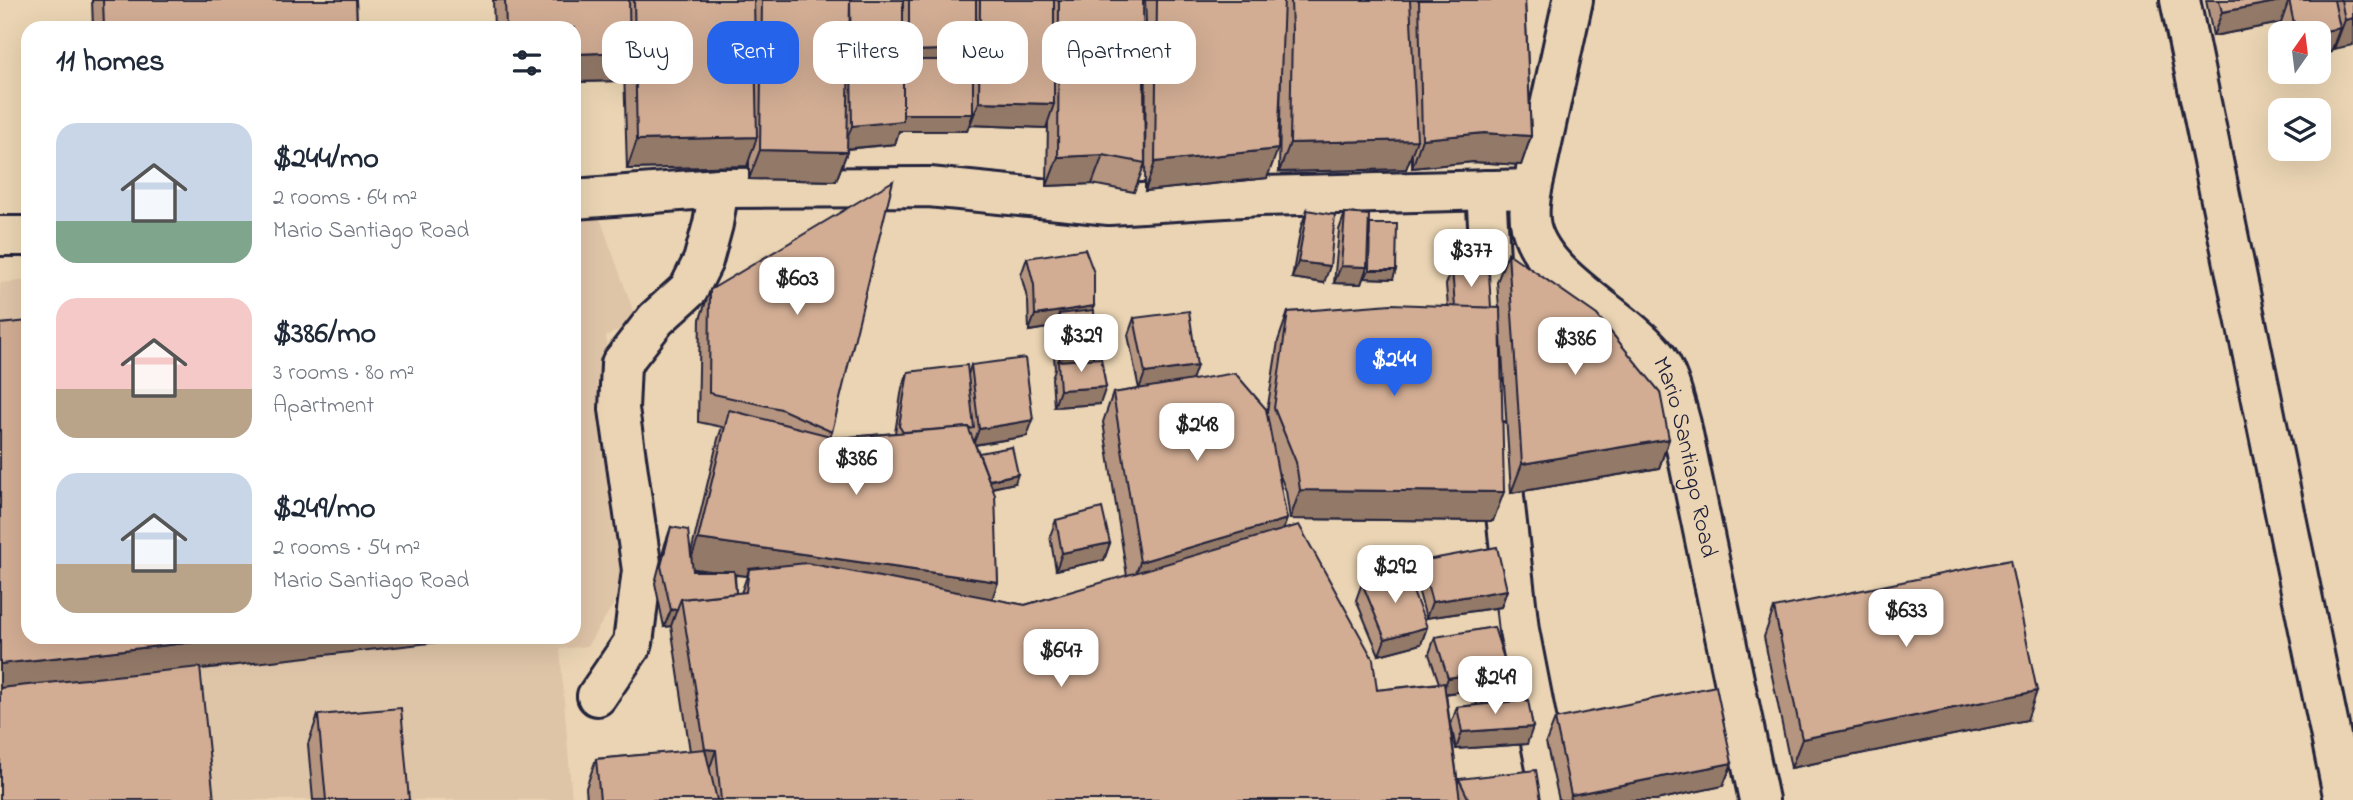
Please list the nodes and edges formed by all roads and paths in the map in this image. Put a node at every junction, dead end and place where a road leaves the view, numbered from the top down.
1 (1573, 0) edge
2 (2180, 0) edge
3 (719, 188) junction
4 (1532, 189) junction
5 (1486, 190) junction
6 (581, 198) edge
7 (0, 236) edge
8 (21, 236) edge
9 (597, 696) dead end
10 (2342, 733) edge
11 (1549, 800) edge
12 (1759, 800) edge
13 (2344, 800) edge

1 - 4 street, Mario Santiago Road
2 - 10 street
3 - 5 street
3 - 6 street
3 - 9 street
4 - 5 street
4 - 12 street, Mario Santiago Road
5 - 11 street
7 - 8 street
10 - 13 street

